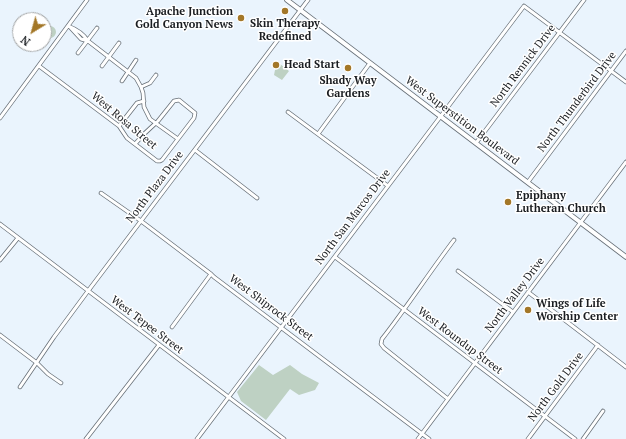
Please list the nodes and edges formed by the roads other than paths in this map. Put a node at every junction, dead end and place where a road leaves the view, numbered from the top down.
1 (87, 0) edge
2 (287, 0) edge
3 (308, 0) edge
4 (584, 0) edge
5 (300, 10) junction
6 (68, 26) junction
7 (97, 28) dead end
8 (559, 32) junction
9 (88, 40) junction
10 (119, 44) dead end
11 (626, 51) edge
12 (78, 53) dead end
13 (109, 57) junction
14 (136, 60) dead end
15 (370, 63) junction
16 (39, 66) junction
17 (102, 66) dead end
18 (128, 71) junction
19 (611, 71) junction
20 (156, 74) dead end
21 (122, 81) dead end
22 (626, 82) edge
23 (141, 88) junction
24 (144, 101) junction
25 (288, 112) dead end
26 (440, 116) junction
27 (0, 118) edge
28 (155, 124) junction
29 (119, 126) junction
30 (318, 134) junction
31 (178, 139) junction
32 (476, 143) junction
33 (136, 144) junction
34 (195, 150) junction
35 (626, 162) edge
36 (528, 182) junction
37 (388, 186) junction
38 (101, 193) dead end
39 (257, 198) dead end
40 (141, 221) junction
41 (580, 222) junction
42 (0, 224) edge
43 (18, 238) junction
44 (454, 240) dead end
45 (335, 257) junction
46 (626, 257) edge
47 (0, 260) edge
48 (458, 271) dead end
49 (211, 274) junction
50 (88, 291) junction
51 (528, 292) junction
52 (405, 310) junction
53 (513, 312) junction
54 (172, 327) dead end
55 (282, 327) junction
56 (0, 335) edge
57 (159, 345) junction
58 (598, 345) junction
59 (36, 363) junction
60 (475, 363) junction
61 (626, 367) edge
62 (61, 383) dead end
63 (20, 387) dead end
64 (229, 397) junction
65 (448, 399) junction
66 (603, 411) dead end
67 (545, 416) junction
68 (422, 433) junction
69 (86, 439) edge
70 (197, 439) edge
71 (284, 439) edge
72 (418, 439) edge
73 (430, 439) edge
74 (528, 439) edge
75 (575, 439) edge
76 (582, 439) edge

1 - 6 street
2 - 5 main road, West Superstition Boulevard
3 - 5 street, North Plaza Drive
4 - 8 street, North Rennick Drive
5 - 15 main road, West Superstition Boulevard
5 - 34 street, North Plaza Drive
6 - 9 street
6 - 16 street
7 - 9 street
8 - 19 street
8 - 26 street, North San Marcos Drive
8 - 32 street, North Rennick Drive
9 - 12 street
9 - 13 street
10 - 13 street
11 - 19 street, North Thunderbird Drive
13 - 17 street
13 - 18 street
14 - 18 street
15 - 26 main road, West Superstition Boulevard
15 - 30 street
16 - 27 street
16 - 29 street, West Rosa Street
18 - 21 street
18 - 23 street
19 - 22 street
19 - 36 street, North Thunderbird Drive
20 - 23 street
23 - 24 street
24 - 28 street
24 - 29 street
25 - 30 street
26 - 32 main road, West Superstition Boulevard
26 - 37 street, North San Marcos Drive
28 - 31 street
28 - 31 street
28 - 33 street
29 - 33 street, West Rosa Street
30 - 37 street
31 - 33 street, West Rosa Street
32 - 36 main road, West Superstition Boulevard
34 - 39 street
34 - 40 street, North Plaza Drive
35 - 41 street, North Valley Drive
36 - 41 main road, West Superstition Boulevard
37 - 45 street, North San Marcos Drive
38 - 40 street, West Shiprock Street
40 - 49 street, West Shiprock Street
40 - 50 street, North Plaza Drive
41 - 46 main road, West Superstition Boulevard
41 - 51 street, North Valley Drive
42 - 43 street, West Tepee Street
43 - 47 street
43 - 50 street, West Tepee Street
44 - 52 street
45 - 52 street, West Roundup Street
45 - 55 street, North San Marcos Drive
48 - 53 street
49 - 54 street
49 - 55 street, West Shiprock Street
50 - 57 street, West Tepee Street
50 - 59 street, North Plaza Drive
51 - 53 street, North Valley Drive
51 - 58 street
52 - 60 street, West Roundup Street
52 - 65 street
53 - 60 street, North Valley Drive
55 - 64 street, North San Marcos Drive
55 - 68 street, West Shiprock Street
56 - 59 street
57 - 64 street, West Tepee Street
57 - 69 street
58 - 61 street
58 - 67 street, North Gold Drive
59 - 62 street
59 - 63 street, North Plaza Drive
60 - 65 street, North Valley Drive
60 - 67 street, West Roundup Street
64 - 70 street, North San Marcos Drive
64 - 71 street, West Tepee Street
65 - 68 street, North Valley Drive
66 - 76 street
67 - 74 street, North Gold Drive
67 - 75 street, West Roundup Street
68 - 72 street, North Valley Drive
68 - 73 street, West Shiprock Street

